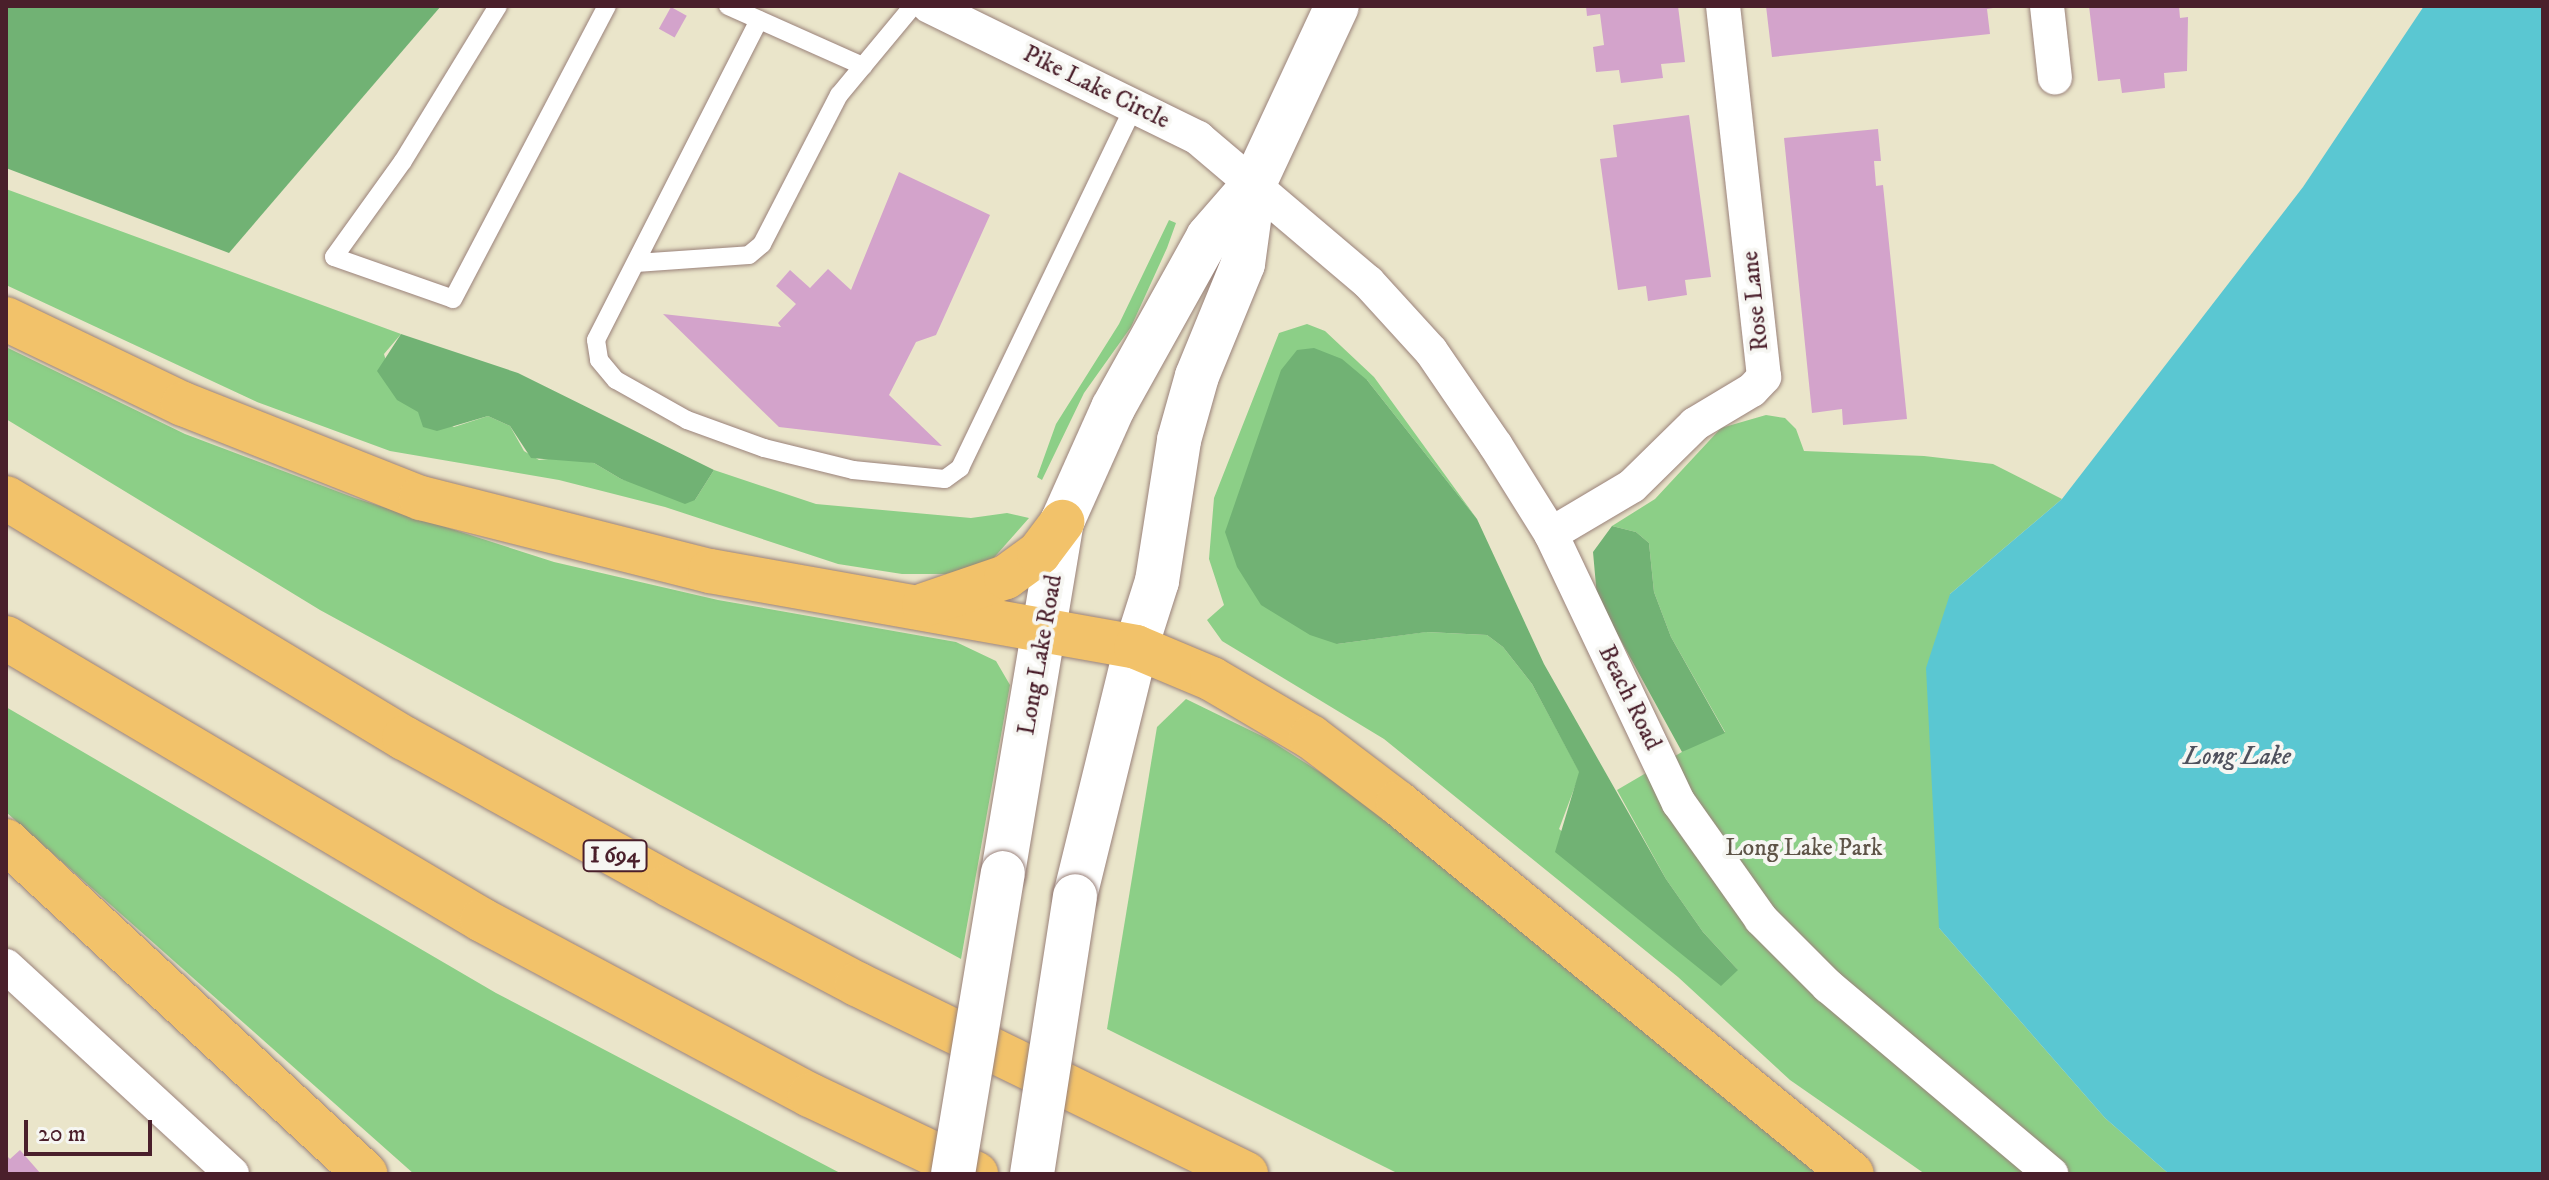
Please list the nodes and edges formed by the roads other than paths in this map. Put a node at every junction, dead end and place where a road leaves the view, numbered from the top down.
1 (498, 6) edge
2 (607, 6) edge
3 (728, 6) edge
4 (913, 6) edge
5 (929, 6) edge
6 (1337, 6) edge
7 (1723, 6) edge
8 (2047, 6) edge
9 (759, 20) junction
10 (863, 66) junction
11 (2055, 78) dead end
12 (1134, 106) junction
13 (1254, 184) junction
14 (636, 263) junction
15 (6, 319) edge
16 (6, 498) edge
17 (1062, 522) junction
18 (1551, 534) junction
19 (920, 606) junction
20 (1047, 630) junction
21 (6, 638) edge
22 (1136, 647) junction
23 (6, 841) edge
24 (6, 966) edge
25 (232, 1174) edge
26 (365, 1174) edge
27 (953, 1174) edge
28 (976, 1174) edge
29 (1032, 1174) edge
30 (1246, 1174) edge
31 (1852, 1174) edge
32 (2051, 1174) edge

1 - 2 lane
3 - 9 lane
4 - 10 lane
5 - 12 street, Pike Lake Circle
6 - 13 street, Long Lake Road
7 - 18 street, Rose Lane
8 - 11 street
9 - 10 lane
9 - 14 lane
10 - 14 lane
12 - 13 street, Pike Lake Circle
12 - 14 lane
13 - 17 street, Long Lake Road
13 - 18 street, Beach Road
13 - 22 street, Long Lake Road
15 - 19 highway
16 - 30 highway, I 694
17 - 19 highway
17 - 20 street, Long Lake Road
18 - 32 street, Beach Road
19 - 20 highway
20 - 22 highway
20 - 27 street, Long Lake Road, bridge
21 - 28 highway
22 - 29 street, Long Lake Road, bridge
22 - 31 highway
23 - 26 highway
24 - 25 street

